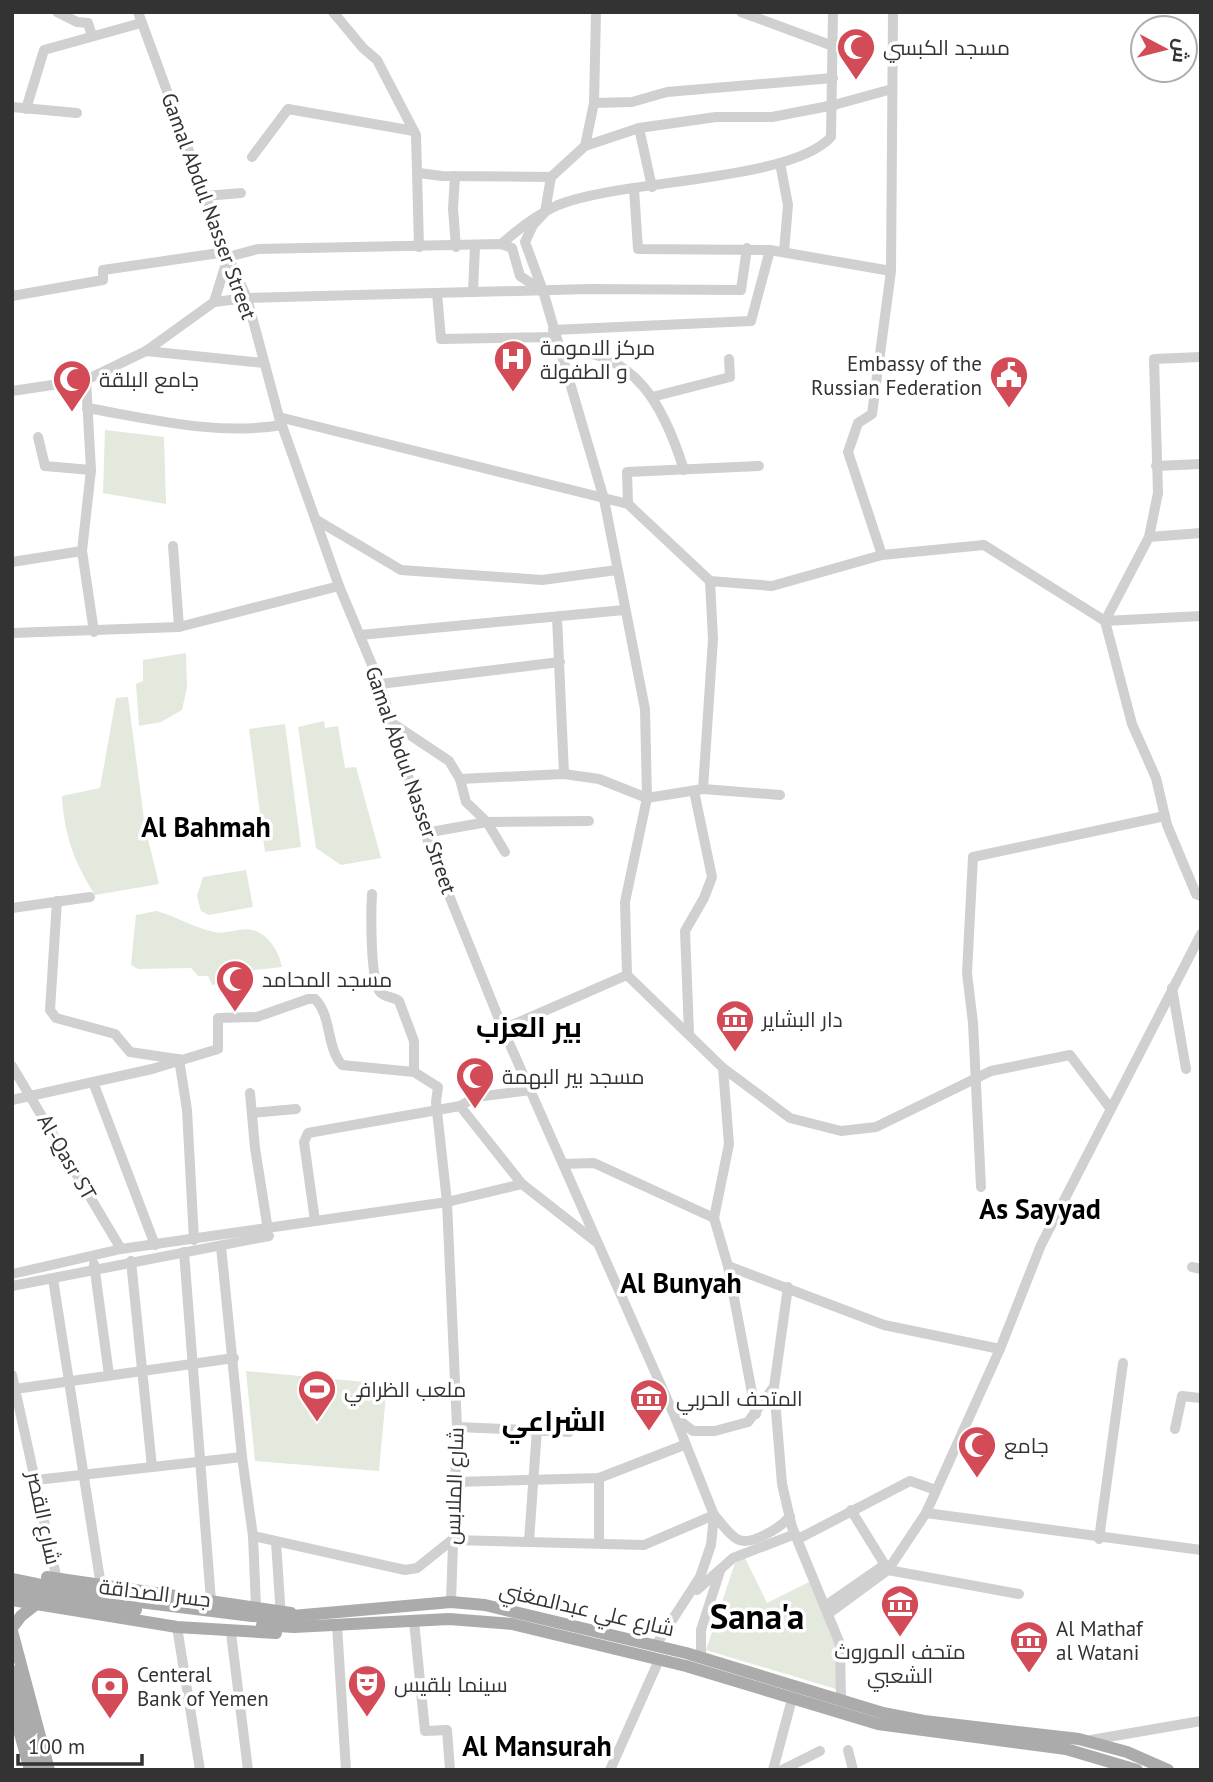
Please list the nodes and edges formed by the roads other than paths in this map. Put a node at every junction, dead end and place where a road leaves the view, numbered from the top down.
1 (57, 12) edge
2 (333, 12) edge
3 (596, 12) edge
4 (741, 12) edge
5 (833, 12) edge
6 (893, 12) edge
7 (139, 17) edge
8 (92, 36) junction
9 (833, 46) junction
10 (833, 78) junction
11 (892, 89) junction
12 (594, 103) junction
13 (834, 106) junction
14 (12, 107) edge
15 (26, 109) junction
16 (77, 113) dead end
17 (639, 128) junction
18 (414, 131) junction
19 (585, 146) junction
20 (252, 157) dead end
21 (779, 163) junction
22 (419, 173) junction
23 (455, 176) junction
24 (551, 177) junction
25 (652, 187) junction
26 (634, 189) junction
27 (241, 194) dead end
28 (205, 196) junction
29 (545, 212) junction
30 (501, 244) junction
31 (475, 246) junction
32 (419, 247) junction
33 (456, 247) junction
34 (747, 248) junction
35 (770, 250) junction
36 (784, 252) junction
37 (227, 255) junction
38 (891, 271) junction
39 (543, 291) junction
40 (473, 292) junction
41 (437, 293) junction
42 (12, 296) edge
43 (247, 298) junction
44 (214, 302) junction
45 (554, 333) junction
46 (559, 350) junction
47 (146, 351) junction
48 (1201, 357) edge
49 (729, 359) dead end
50 (264, 363) junction
51 (86, 380) junction
52 (12, 391) edge
53 (652, 397) junction
54 (87, 408) junction
55 (281, 421) junction
56 (38, 437) dead end
57 (1201, 464) edge
58 (759, 466) dead end
59 (1156, 466) junction
60 (91, 470) junction
61 (684, 470) junction
62 (604, 499) junction
63 (628, 504) junction
64 (315, 519) junction
65 (1201, 533) edge
66 (1149, 537) junction
67 (173, 546) dead end
68 (82, 551) junction
69 (883, 555) junction
70 (12, 562) edge
71 (617, 570) junction
72 (710, 581) junction
73 (339, 586) junction
74 (624, 610) junction
75 (1201, 616) edge
76 (557, 617) junction
77 (1105, 621) junction
78 (178, 627) junction
79 (94, 632) junction
80 (12, 633) edge
81 (360, 635) junction
82 (560, 662) junction
83 (380, 684) junction
84 (392, 723) junction
85 (564, 774) junction
86 (460, 779) junction
87 (698, 790) junction
88 (780, 795) dead end
89 (647, 798) junction
90 (1165, 816) junction
91 (589, 821) dead end
92 (487, 822) junction
93 (425, 833) junction
94 (505, 852) dead end
95 (372, 894) dead end
96 (1201, 896) edge
97 (90, 897) dead end
98 (57, 901) junction
99 (12, 908) edge
100 (1201, 934) edge
101 (627, 975) junction
102 (1172, 988) junction
103 (503, 1028) junction
104 (689, 1034) junction
105 (180, 1059) junction
106 (12, 1066) edge
107 (723, 1068) junction
108 (1186, 1069) dead end
109 (414, 1072) junction
110 (976, 1078) junction
111 (93, 1082) junction
112 (531, 1090) junction
113 (250, 1093) dead end
114 (31, 1096) junction
115 (12, 1100) edge
116 (460, 1106) junction
117 (1110, 1108) junction
118 (296, 1109) dead end
119 (437, 1110) junction
120 (253, 1112) junction
121 (563, 1164) junction
122 (522, 1184) junction
123 (981, 1186) dead end
124 (447, 1202) junction
125 (404, 1209) junction
126 (714, 1218) junction
127 (315, 1221) junction
128 (268, 1230) junction
129 (194, 1240) junction
130 (596, 1242) junction
131 (155, 1245) junction
132 (221, 1245) junction
133 (121, 1250) junction
134 (184, 1252) junction
135 (91, 1256) junction
136 (131, 1261) junction
137 (728, 1266) junction
138 (95, 1269) junction
139 (12, 1274) edge
140 (53, 1279) junction
141 (12, 1286) edge
142 (788, 1287) junction
143 (1000, 1349) junction
144 (234, 1358) junction
145 (192, 1363) junction
146 (1123, 1363) dead end
147 (144, 1370) junction
148 (12, 1375) edge
149 (109, 1375) junction
150 (69, 1381) junction
151 (774, 1387) junction
152 (15, 1390) junction
153 (1200, 1398) edge
154 (756, 1414) junction
155 (674, 1417) junction
156 (457, 1427) junction
157 (537, 1429) junction
158 (1175, 1429) dead end
159 (569, 1432) dead end
160 (684, 1445) junction
161 (242, 1457) junction
162 (198, 1462) junction
163 (152, 1467) junction
164 (84, 1474) junction
165 (599, 1478) junction
166 (36, 1480) junction
167 (534, 1480) junction
168 (454, 1482) junction
169 (936, 1490) junction
170 (852, 1510) junction
171 (926, 1513) junction
172 (714, 1515) junction
173 (790, 1516) junction
174 (253, 1536) junction
175 (796, 1537) junction
176 (1099, 1539) junction
177 (452, 1540) junction
178 (529, 1541) junction
179 (276, 1542) junction
180 (599, 1542) junction
181 (1201, 1550) edge
182 (721, 1567) junction
183 (886, 1568) junction
184 (12, 1570) edge
185 (12, 1579) edge
186 (57, 1580) junction
187 (101, 1586) junction
188 (12, 1589) edge
189 (1018, 1594) dead end
190 (687, 1599) junction
191 (12, 1600) edge
192 (211, 1601) junction
193 (452, 1602) junction
194 (35, 1605) junction
195 (256, 1607) junction
196 (827, 1610) junction
197 (285, 1617) junction
198 (414, 1620) junction
199 (337, 1625) junction
200 (177, 1627) junction
201 (12, 1629) edge
202 (231, 1633) junction
203 (656, 1645) junction
204 (701, 1657) junction
205 (659, 1660) junction
206 (12, 1671) edge
207 (792, 1699) junction
208 (841, 1701) junction
209 (12, 1705) edge
210 (1201, 1721) edge
211 (12, 1731) edge
212 (1085, 1741) junction
213 (848, 1750) dead end
214 (820, 1751) dead end
215 (1124, 1757) junction
216 (23, 1770) edge
217 (30, 1770) edge
218 (40, 1770) edge
219 (49, 1770) edge
220 (200, 1770) edge
221 (248, 1770) edge
222 (346, 1770) edge
223 (450, 1770) edge
224 (610, 1770) edge
225 (773, 1770) edge
226 (782, 1770) edge
227 (853, 1770) edge
228 (1138, 1770) edge
229 (1168, 1770) edge

1 - 8 street
2 - 18 street
3 - 12 street
4 - 9 street
5 - 9 street
6 - 11 street
7 - 8 street
7 - 28 street, Gamal Abdul Nasser Street
8 - 15 street
9 - 10 street
10 - 12 street
10 - 13 street
11 - 13 street
11 - 38 street
12 - 19 street
13 - 17 street
13 - 21 street
14 - 15 street
15 - 16 street
17 - 19 street
17 - 25 street
18 - 20 street
18 - 22 street
19 - 24 street
21 - 25 street
21 - 36 street
22 - 23 street
22 - 32 street
23 - 24 street
23 - 33 street
24 - 29 street
25 - 26 street
26 - 29 street
26 - 34 street
27 - 28 street
28 - 37 street, Gamal Abdul Nasser Street
29 - 30 street
29 - 39 street
30 - 31 street
30 - 39 street
31 - 33 street
31 - 40 street
32 - 33 street
32 - 37 street
34 - 35 street
34 - 39 street
35 - 36 street
35 - 45 street
36 - 38 street
37 - 42 street
37 - 43 street, Gamal Abdul Nasser Street
37 - 44 street
38 - 69 street
39 - 40 street
39 - 45 street
40 - 41 street
41 - 43 street
41 - 45 street
43 - 44 street
43 - 50 street, Gamal Abdul Nasser Street
44 - 47 street
45 - 46 street
46 - 53 street
46 - 62 street
47 - 50 street
47 - 51 street
48 - 59 street
49 - 53 street
50 - 55 street, Gamal Abdul Nasser Street
51 - 52 street
51 - 54 street
53 - 61 street
54 - 55 street
54 - 60 street
55 - 62 street
55 - 64 street, Gamal Abdul Nasser Street
56 - 60 street
57 - 59 street
58 - 61 street
59 - 66 street
60 - 68 street
61 - 63 street
62 - 63 street
62 - 71 street
63 - 72 street
64 - 71 street
64 - 73 street, Gamal Abdul Nasser Street
65 - 66 street
66 - 77 street
67 - 78 street
68 - 70 street
68 - 79 street
69 - 72 street
69 - 77 street
71 - 74 street
72 - 87 street
73 - 78 street
73 - 81 street, Gamal Abdul Nasser Street
74 - 76 street
74 - 89 street
75 - 77 street
76 - 81 street
76 - 82 street
77 - 90 street
78 - 79 street
79 - 80 street
81 - 83 street, Gamal Abdul Nasser Street
82 - 83 street
82 - 85 street
83 - 84 street, Gamal Abdul Nasser Street
84 - 86 street
84 - 93 street, Gamal Abdul Nasser Street
85 - 86 street
85 - 89 street
86 - 92 street
87 - 88 street
87 - 89 street
87 - 104 street
89 - 101 street
90 - 96 street
90 - 110 street
91 - 92 street
92 - 93 street
92 - 94 street
93 - 103 street, Gamal Abdul Nasser Street
95 - 109 street
97 - 98 street
98 - 99 street
98 - 105 street
100 - 102 street
101 - 103 street
101 - 104 street
102 - 108 street
102 - 117 street
103 - 112 street, Gamal Abdul Nasser Street
104 - 107 street
105 - 109 street
105 - 111 street
105 - 129 street
106 - 114 street, Al-Qasr ST
107 - 110 street
107 - 126 street
109 - 119 street, شارع الملابس
110 - 117 street
110 - 123 street
111 - 114 street
111 - 131 street
112 - 116 street
112 - 121 street, Gamal Abdul Nasser Street
113 - 120 street
114 - 115 street
114 - 133 street, Al-Qasr ST
116 - 119 street
116 - 122 street
117 - 143 street
118 - 120 street
119 - 124 street, شارع الملابس
119 - 127 street
120 - 128 street
121 - 126 street
121 - 130 street, Gamal Abdul Nasser Street
122 - 124 street
122 - 130 street
124 - 125 street
124 - 156 street, شارع الملابس
125 - 127 street
125 - 132 street
126 - 137 street
127 - 128 street
128 - 129 street
129 - 131 street
130 - 155 street, Gamal Abdul Nasser Street
131 - 133 street
132 - 134 street
132 - 144 street
133 - 135 street
134 - 136 street
134 - 145 street
135 - 138 street
135 - 139 street
136 - 138 street
136 - 147 street
137 - 142 street
137 - 154 street
138 - 140 street
138 - 149 street
140 - 141 street
140 - 150 street
142 - 143 street
142 - 151 street
143 - 169 street
144 - 145 street
144 - 161 street
145 - 147 street
145 - 162 street
146 - 176 street
147 - 149 street
147 - 163 street
148 - 152 street, شارع القصر
149 - 150 street
150 - 152 street
150 - 164 street
151 - 154 street
151 - 173 street
152 - 166 street, شارع القصر
153 - 158 street
154 - 155 street
155 - 160 street, Gamal Abdul Nasser Street
156 - 157 street
156 - 168 street, شارع الملابس
157 - 159 street
157 - 167 street
160 - 165 street
160 - 172 street, Gamal Abdul Nasser Street
161 - 162 street
161 - 174 street
162 - 163 street
162 - 192 street
163 - 164 street
164 - 166 street
164 - 187 street
165 - 167 street
165 - 180 street
166 - 186 street, شارع القصر
167 - 168 street
167 - 178 street
168 - 177 street, شارع الملابس
169 - 170 street
169 - 171 street
170 - 175 street
170 - 183 street
171 - 176 street
171 - 183 street
172 - 173 street
172 - 180 street
172 - 190 street
173 - 175 street
174 - 179 street
174 - 195 street
175 - 182 street
175 - 196 street
176 - 181 street
177 - 178 street
177 - 179 street
177 - 193 street, شارع الملابس
178 - 180 street
179 - 197 street
182 - 190 street
182 - 204 street
183 - 189 street
183 - 196 street
184 - 186 main road
185 - 197 main road, جسر الصداقة
186 - 187 main road
187 - 192 main road
188 - 197 main road, جسر الصداقة
190 - 203 street
191 - 194 main road
192 - 195 main road
193 - 197 main road, شارع علي عبدالمغني
193 - 203 main road, شارع علي عبدالمغني
194 - 200 main road
194 - 201 main road
195 - 197 main road
196 - 208 street
197 - 199 main road, شارع علي عبدالمغني
197 - 202 main road
198 - 199 main road, شارع علي عبدالمغني
198 - 205 main road, شارع علي عبدالمغني
198 - 223 street
199 - 222 street
200 - 202 main road
200 - 220 street
201 - 219 main road
202 - 221 street
203 - 204 main road, شارع علي عبدالمغني
204 - 208 main road, شارع علي عبدالمغني
205 - 207 main road, شارع علي عبدالمغني
205 - 224 street
206 - 218 main road
207 - 215 main road, شارع علي عبدالمغني
207 - 225 street
208 - 212 main road, شارع علي عبدالمغني
209 - 217 main road
210 - 212 street
211 - 216 main road
212 - 215 main road, شارع علي عبدالمغني
213 - 227 street
214 - 226 street
215 - 228 main road, شارع علي عبدالمغني
215 - 229 main road, شارع علي عبدالمغني

